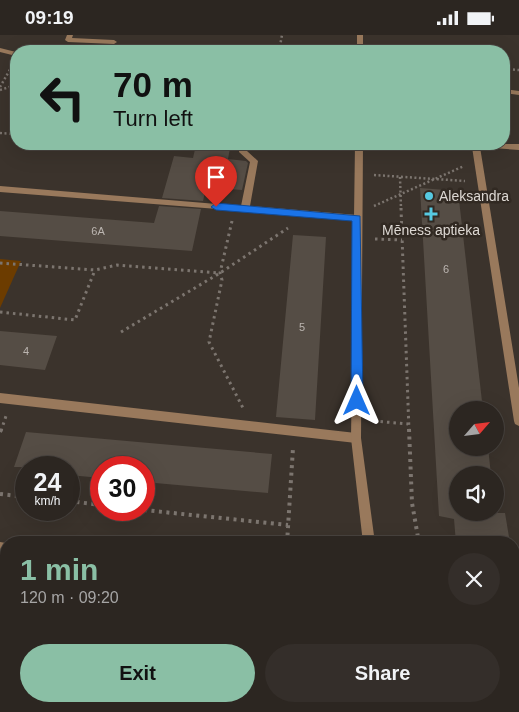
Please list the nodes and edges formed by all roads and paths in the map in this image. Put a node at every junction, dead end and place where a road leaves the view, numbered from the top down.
1 (70, 35) edge
2 (114, 42) dead end
3 (10, 70) edge
4 (0, 89) edge
5 (243, 150) edge
6 (358, 150) edge
7 (477, 150) edge
8 (478, 160) junction
9 (371, 174) dead end
10 (400, 177) junction
11 (435, 179) junction
12 (482, 182) junction
13 (0, 189) edge
14 (400, 194) junction
15 (371, 207) dead end
16 (236, 208) junction
17 (245, 209) junction
18 (308, 214) junction
19 (357, 218) junction
20 (371, 239) dead end
21 (402, 241) junction
22 (0, 263) edge
23 (95, 270) junction
24 (220, 273) junction
25 (0, 312) edge
26 (121, 331) dead end
27 (0, 398) edge
28 (371, 421) dead end
29 (519, 421) edge
30 (408, 424) junction
31 (253, 426) junction
32 (294, 431) junction
33 (356, 438) junction
34 (0, 494) edge
35 (15, 496) edge
36 (155, 511) edge
37 (288, 525) junction
38 (287, 536) edge
39 (368, 536) edge
40 (418, 536) edge

1 - 2 street
3 - 4 path
5 - 17 street
6 - 19 street
7 - 8 street
8 - 11 path
8 - 12 street
9 - 10 path
10 - 11 path
10 - 14 path
11 - 12 path
11 - 14 path
12 - 29 street
13 - 16 street
14 - 15 path
14 - 21 path
16 - 17 street
16 - 24 path
17 - 18 street
18 - 19 street
18 - 24 path
19 - 33 street
20 - 21 path
21 - 30 path
22 - 23 path
23 - 24 path
23 - 25 path
24 - 26 path
24 - 31 path
27 - 31 street
28 - 30 path
30 - 40 path
31 - 32 street
32 - 33 street
32 - 37 path
33 - 39 street
34 - 35 path
36 - 37 path
37 - 38 path

